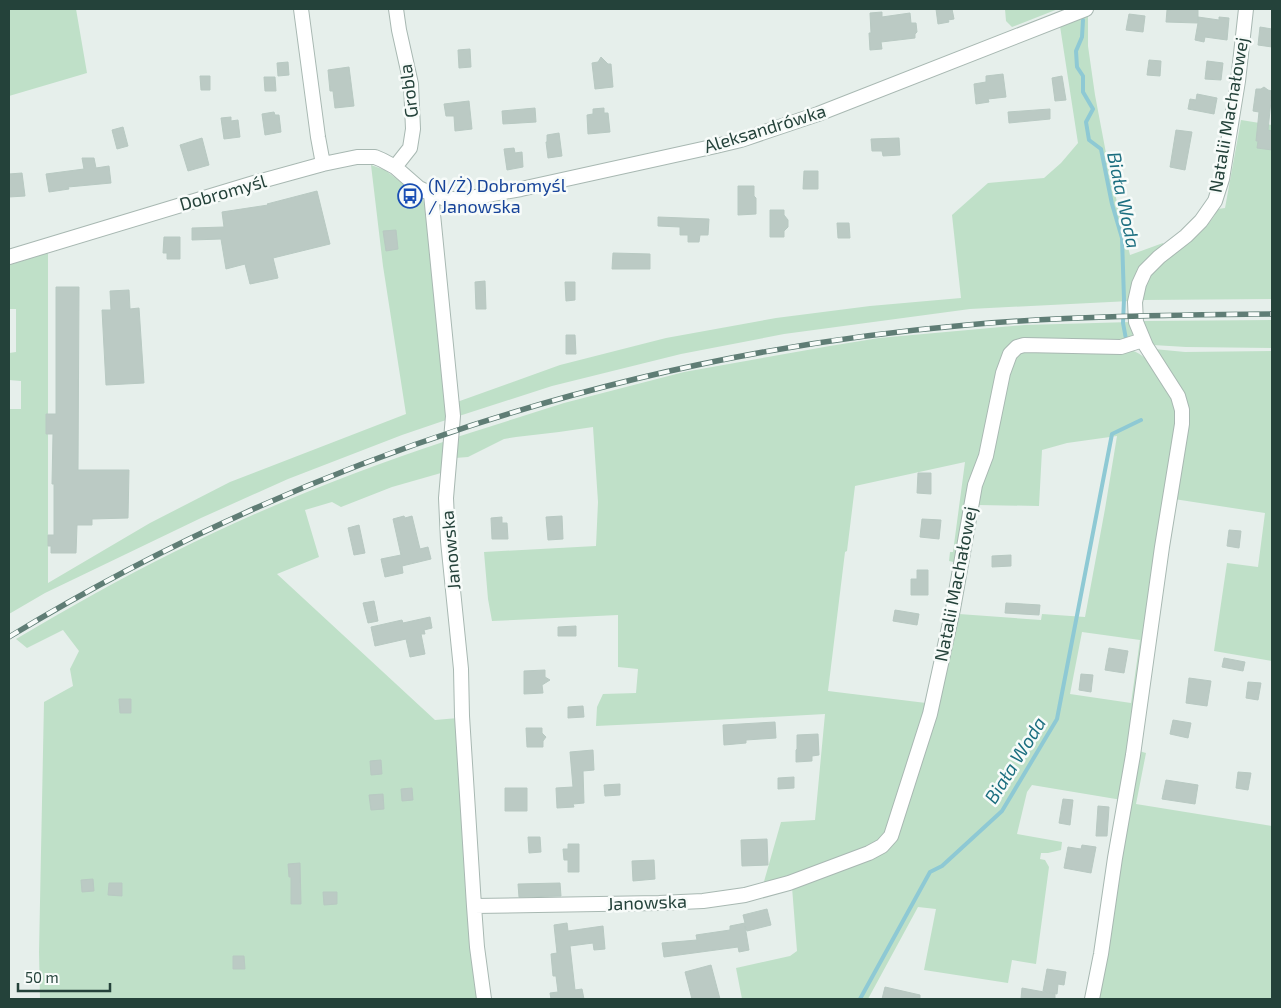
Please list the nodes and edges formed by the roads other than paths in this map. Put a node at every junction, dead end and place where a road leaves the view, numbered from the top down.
1 (301, 9) edge
2 (396, 9) edge
3 (1086, 9) edge
4 (1246, 9) edge
5 (323, 164) junction
6 (395, 167) junction
7 (431, 194) junction
8 (9, 257) edge
9 (1143, 340) junction
10 (788, 883) joint
11 (474, 906) junction
12 (484, 999) edge
13 (1092, 999) edge

1 - 5 street
2 - 6 street, Grobla
3 - 7 street, Aleksandrówka
4 - 9 street, Natalii Machałowej
5 - 6 street, Dobromyśl
5 - 8 street, Dobromyśl
6 - 7 street, Dobromyśl
7 - 11 street, Janowska
9 - 10 street, Natalii Machałowej
9 - 13 street, Natalii Machałowej
10 - 11 street, Janowska
11 - 12 street, Janowska

